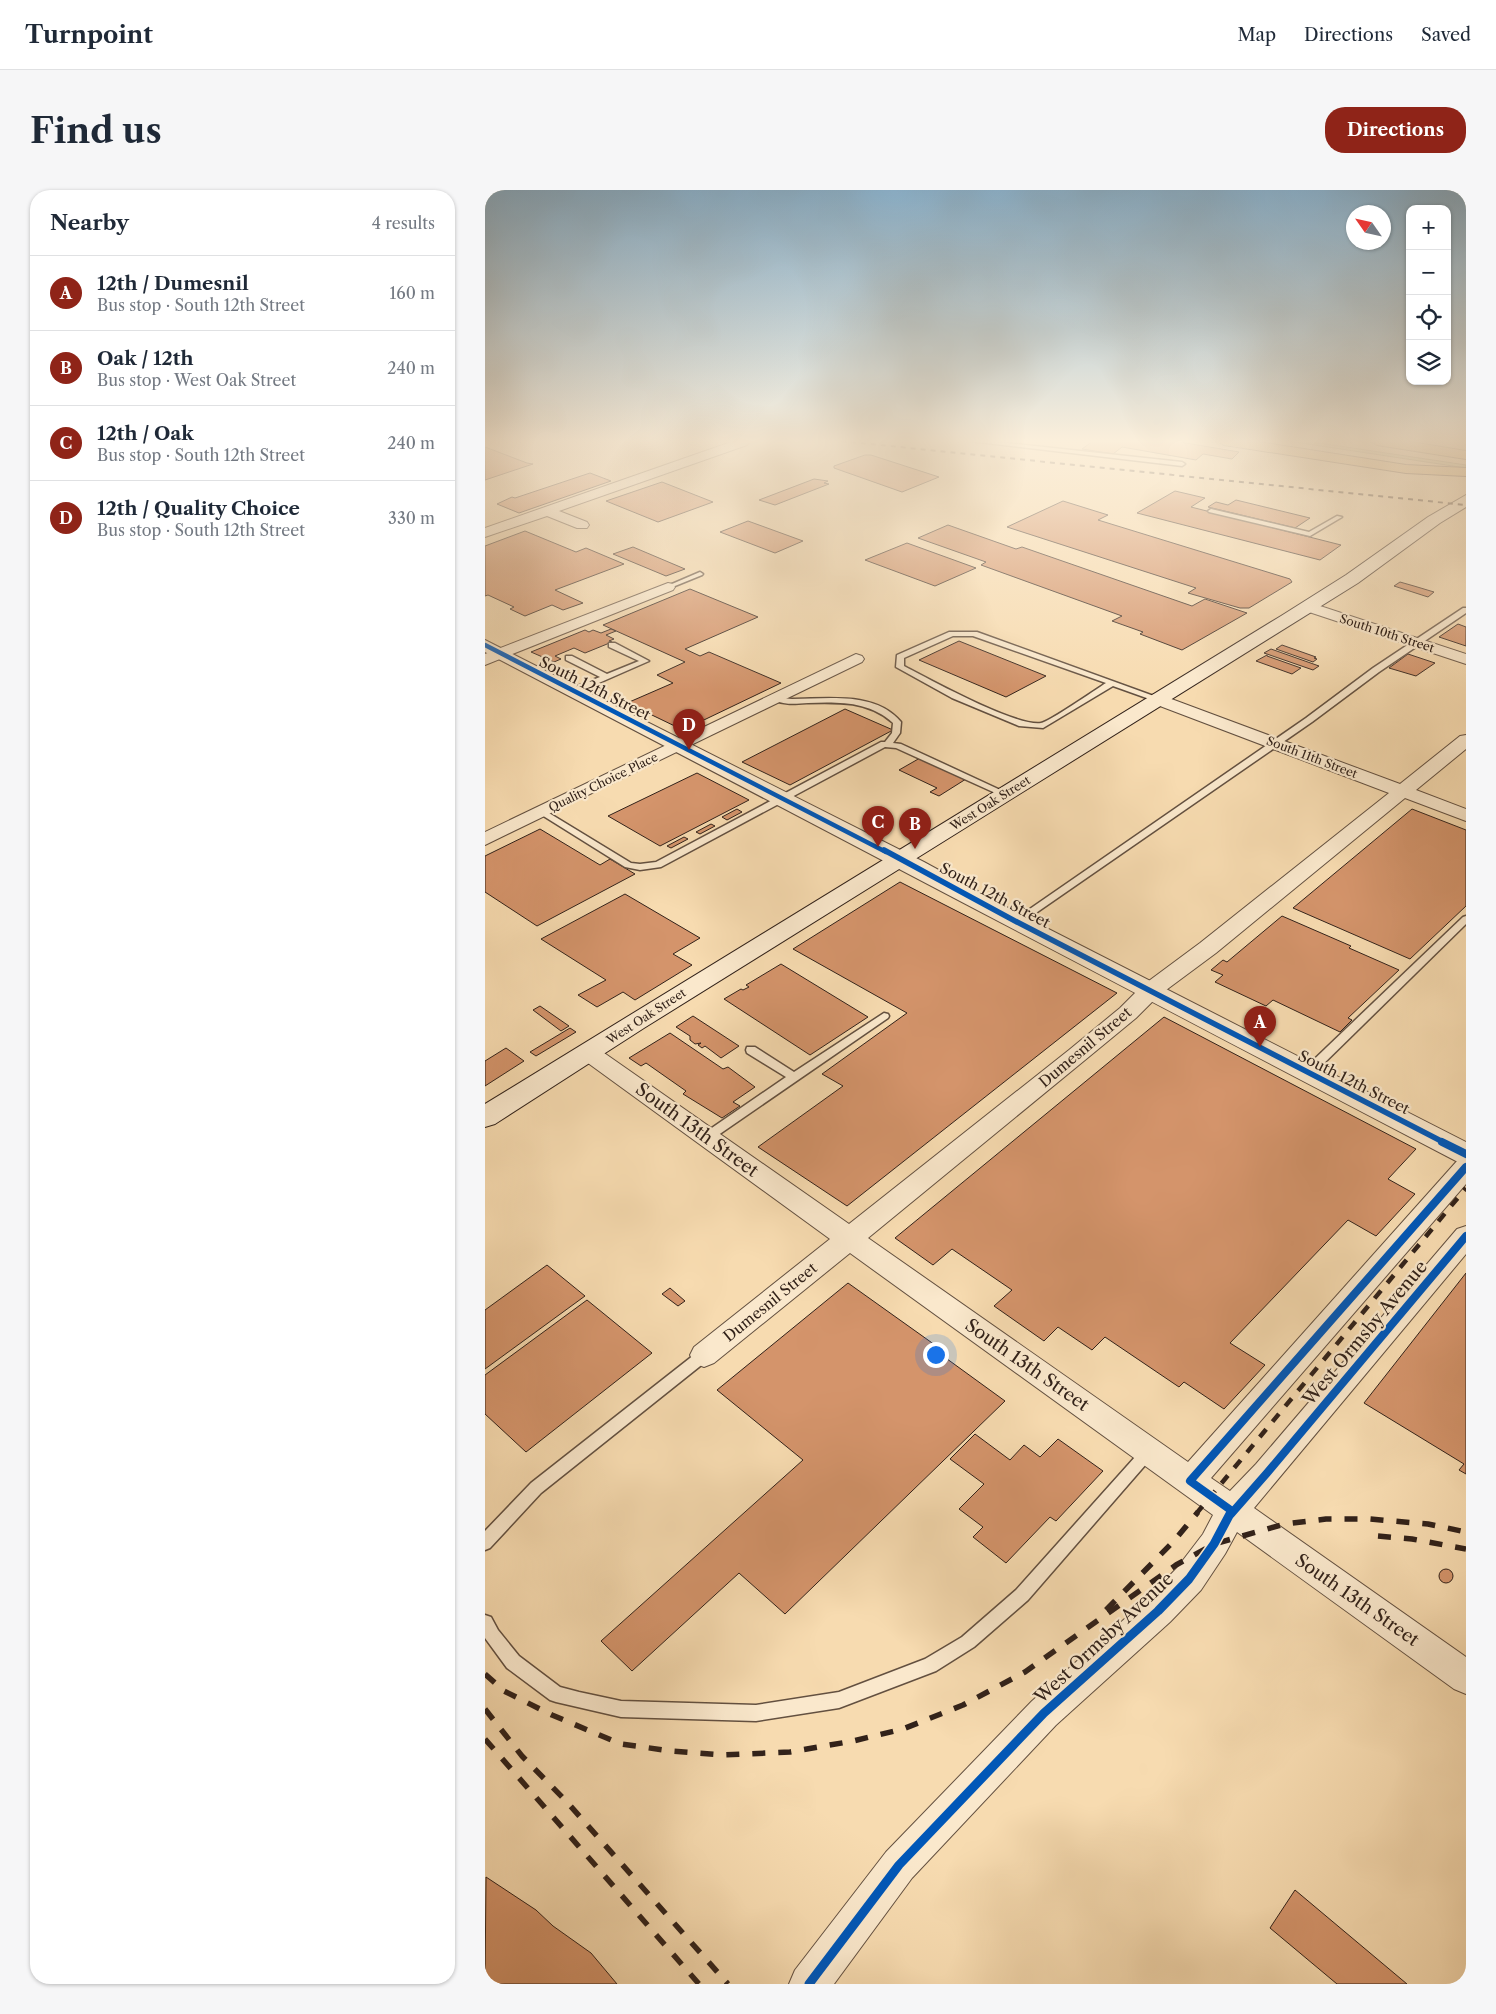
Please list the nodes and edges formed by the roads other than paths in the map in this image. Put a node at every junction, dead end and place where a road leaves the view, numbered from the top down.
1 (508, 525) edge
2 (1270, 525) edge
3 (1326, 525) edge
4 (1427, 525) edge
5 (485, 533) edge
6 (700, 574) dead end
7 (668, 587) joint
8 (1308, 607) junction
9 (1466, 610) edge
10 (1416, 642) junction
11 (611, 645) dead end
12 (490, 653) edge
13 (569, 658) dead end
14 (856, 659) dead end
15 (1466, 659) edge
16 (606, 677) junction
17 (1112, 683) junction
18 (573, 691) junction
19 (776, 698) junction
20 (1158, 699) junction
21 (1466, 740) edge
22 (1274, 742) junction
23 (888, 744) junction
24 (680, 746) junction
25 (1402, 791) junction
26 (1005, 794) junction
27 (782, 798) junction
28 (541, 812) junction
29 (1466, 815) edge
30 (485, 839) edge
31 (900, 858) junction
32 (1466, 919) edge
33 (1017, 922) junction
34 (1151, 991) junction
35 (884, 1016) dead end
36 (751, 1050) dead end
37 (589, 1053) junction
38 (1308, 1072) junction
39 (794, 1077) junction
40 (485, 1117) edge
41 (707, 1137) junction
42 (1466, 1154) edge
43 (1466, 1167) edge
44 (1466, 1236) edge
45 (849, 1239) junction
46 (704, 1355) joint
47 (1149, 1452) junction
48 (1190, 1481) junction
49 (1232, 1511) junction
50 (485, 1543) edge
51 (485, 1622) edge
52 (1466, 1677) edge
53 (809, 1984) edge

1 - 5 street
2 - 3 lane
4 - 8 main road, West Oak Street
6 - 7 lane
7 - 12 street
8 - 10 street, South 10th Street
8 - 20 main road, West Oak Street
9 - 10 lane
10 - 15 street, South 10th Street
10 - 22 lane
11 - 16 lane
12 - 18 main road, South 12th Street
13 - 16 lane
14 - 19 street, Quality Choice Place
16 - 18 lane
17 - 17 lane
17 - 20 lane
18 - 24 main road, South 12th Street
19 - 23 lane
19 - 24 street, Quality Choice Place
20 - 22 street, South 11th Street
20 - 26 main road, West Oak Street
21 - 25 street, Dumesnil Street
22 - 25 street, South 11th Street
22 - 33 lane
23 - 26 lane
23 - 27 lane
24 - 27 main road, South 12th Street
24 - 28 street, Quality Choice Place
25 - 29 street, South 11th Street
25 - 34 street, Dumesnil Street
26 - 31 main road, West Oak Street
27 - 28 lane
27 - 31 main road, South 12th Street
28 - 30 street, Quality Choice Place
31 - 33 main road, South 12th Street
31 - 37 main road, West Oak Street
32 - 38 lane
33 - 34 main road, South 12th Street
34 - 38 main road, South 12th Street
34 - 45 street, Dumesnil Street
35 - 39 lane
36 - 39 lane
37 - 40 main road, West Oak Street
37 - 41 street, South 13th Street
38 - 42 main road, South 12th Street
39 - 41 lane
41 - 45 street, South 13th Street
43 - 48 street, West Ormsby Avenue
44 - 49 street, West Ormsby Avenue
45 - 46 street, Dumesnil Street
45 - 47 street, South 13th Street
46 - 50 lane
47 - 48 street, South 13th Street
47 - 51 lane
48 - 49 street, South 13th Street
49 - 52 street, South 13th Street
49 - 53 street, West Ormsby Avenue

